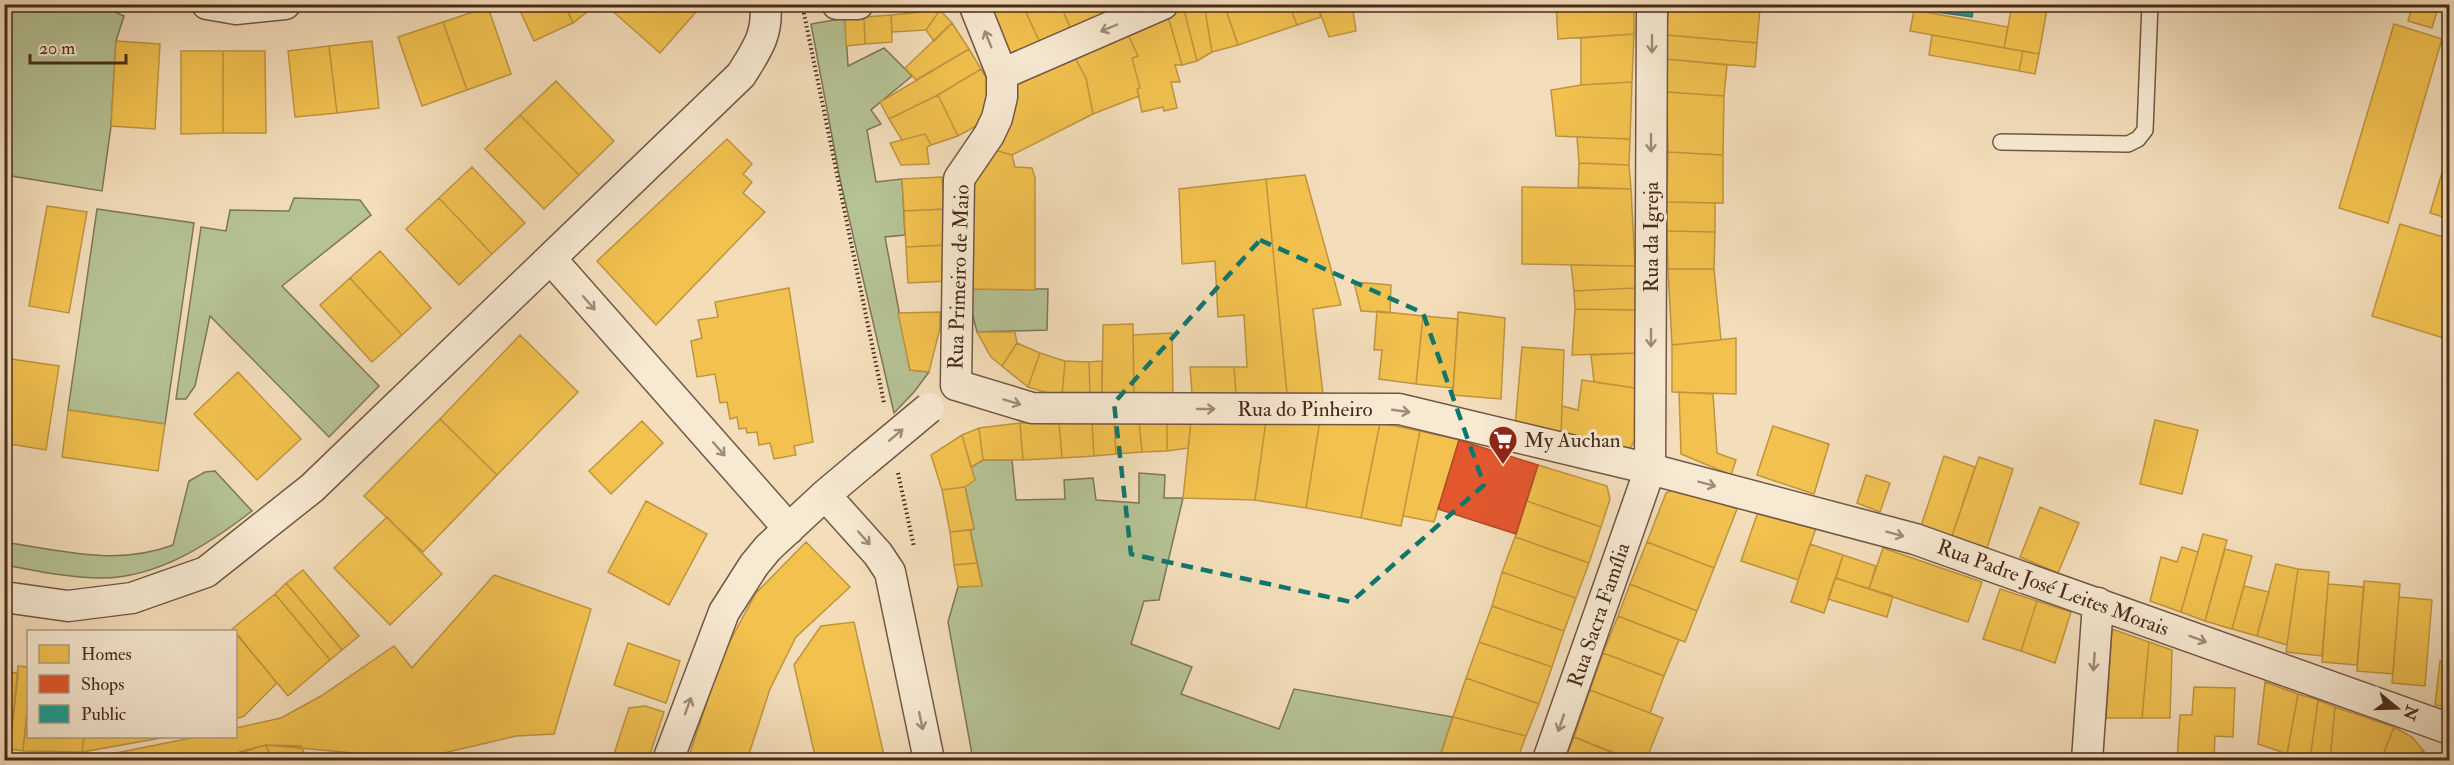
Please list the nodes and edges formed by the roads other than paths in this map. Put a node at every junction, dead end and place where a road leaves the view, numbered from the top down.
1 (207, 4) edge
2 (285, 4) edge
3 (765, 4) edge
4 (837, 4) edge
5 (858, 4) edge
6 (974, 4) edge
7 (1163, 4) edge
8 (1652, 4) edge
9 (2150, 4) edge
10 (1002, 74) junction
11 (2001, 142) dead end
12 (551, 259) junction
13 (956, 385) junction
14 (1650, 470) junction
15 (825, 495) junction
16 (789, 529) junction
17 (4, 597) edge
18 (2098, 603) junction
19 (2450, 729) edge
20 (668, 760) edge
21 (929, 760) edge
22 (1548, 760) edge
23 (2086, 760) edge

1 - 2 street
3 - 12 street
4 - 5 street
10 -> 6 street, Rua Primeiro de Maio
7 -> 10 street
8 -> 14 street, Rua da Igreja
9 - 11 lane
10 - 13 street, Rua Primeiro de Maio
12 -> 16 street
12 - 17 street
13 -> 14 street, Rua do Pinheiro
15 -> 13 street, bridge
14 -> 18 street, Rua Padre José Leites Morais
14 -> 22 street, Rua Sacra Família
15 - 16 street
15 -> 21 street
20 -> 16 street
18 -> 19 street, Rua Padre José Leites Morais
18 -> 23 street

